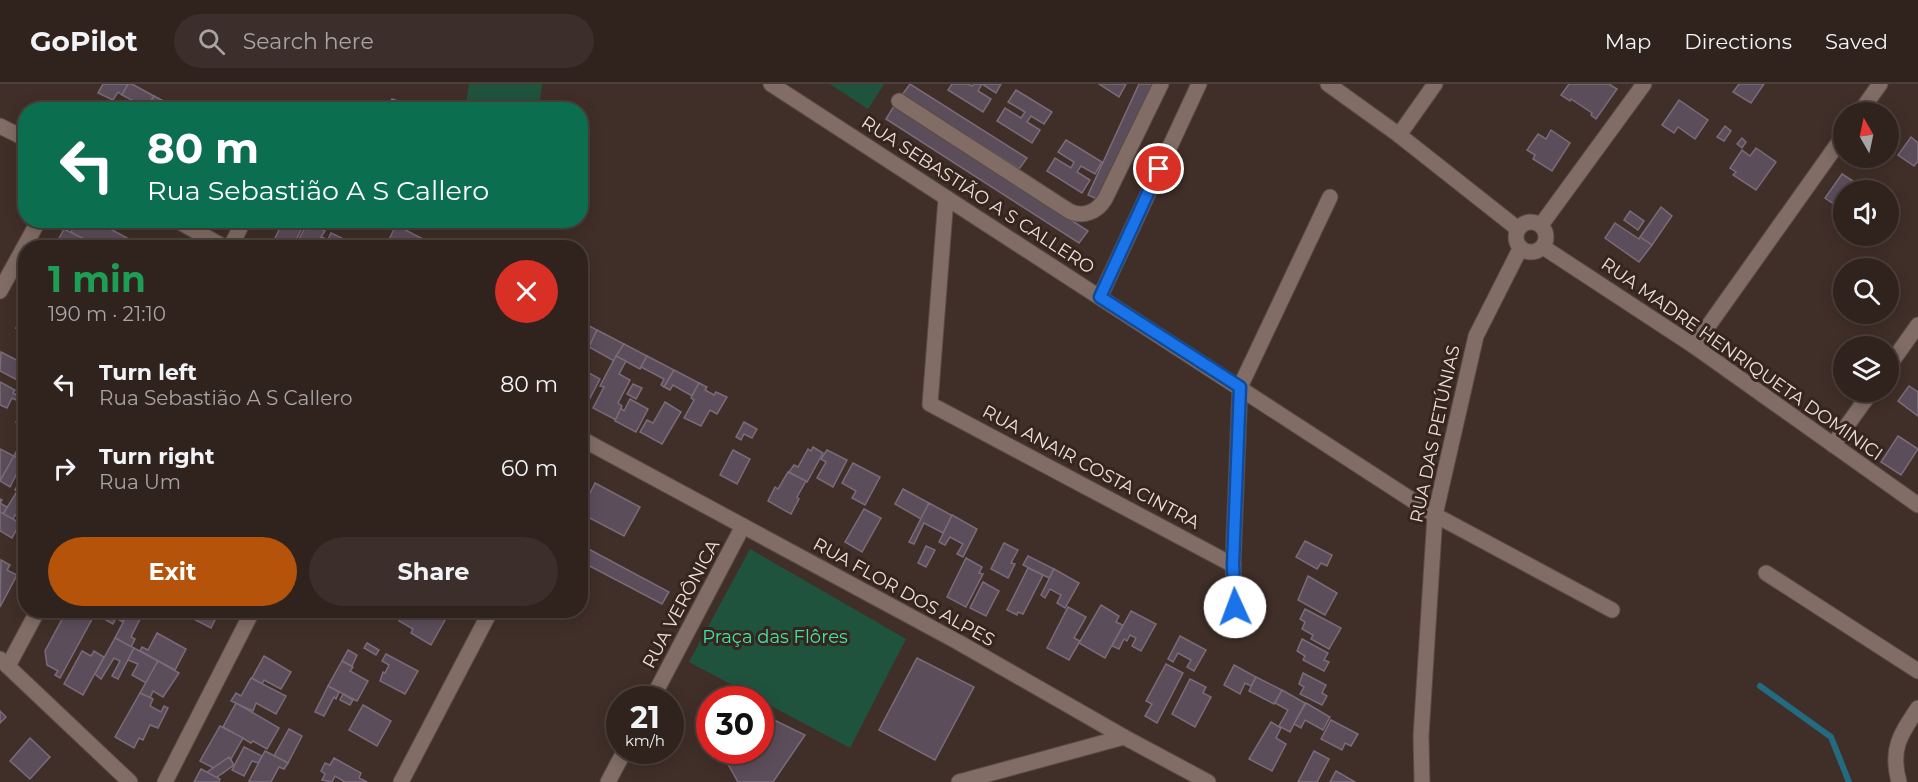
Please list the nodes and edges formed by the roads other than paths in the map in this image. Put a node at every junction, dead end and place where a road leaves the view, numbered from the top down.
1 (771, 84) edge
2 (1161, 84) edge
3 (1199, 84) edge
4 (1328, 84) edge
5 (1435, 84) edge
6 (1644, 84) edge
7 (1880, 84) edge
8 (899, 100) dead end
9 (1867, 102) edge
10 (0, 126) edge
11 (18, 135) edge
12 (1399, 135) junction
13 (1833, 150) edge
14 (1330, 197) dead end
15 (946, 198) junction
16 (1540, 225) junction
17 (191, 228) edge
18 (1518, 229) junction
19 (213, 240) edge
20 (1543, 247) junction
21 (1520, 249) junction
22 (18, 258) edge
23 (0, 291) edge
24 (1100, 297) junction
25 (1918, 325) edge
26 (1694, 346) junction
27 (1899, 352) edge
28 (1240, 387) junction
29 (1864, 402) edge
30 (588, 444) edge
31 (1833, 445) junction
32 (1918, 505) edge
33 (1435, 515) junction
34 (744, 526) junction
35 (1233, 565) junction
36 (1766, 573) dead end
37 (1235, 607) dead end
38 (1612, 610) dead end
39 (33, 618) edge
40 (249, 618) edge
41 (487, 618) edge
42 (4, 663) edge
43 (1918, 671) edge
44 (659, 686) edge
45 (1918, 708) edge
46 (1124, 737) junction
47 (618, 764) edge
48 (130, 782) edge
49 (165, 782) edge
50 (400, 782) edge
51 (608, 782) edge
52 (959, 782) edge
53 (1208, 782) edge
54 (1422, 782) edge
55 (1899, 782) edge

1 - 15 street, RUA SEBASTIÃO A S CALLERO
2 - 8 street
3 - 24 street
4 - 12 street
5 - 12 street
6 - 16 street
7 - 9 street
10 - 11 street
12 - 18 street
13 - 26 street
14 - 28 street
15 - 24 street, RUA SEBASTIÃO A S CALLERO
15 - 35 street, RUA ANAIR COSTA CINTRA
16 - 18 street
16 - 20 street
17 - 19 street
18 - 21 street
20 - 21 street
20 - 26 street, RUA MADRE HENRIQUETA DOMINICI
21 - 33 street, RUA DAS PETÚNIAS
22 - 23 street
24 - 28 street, RUA SEBASTIÃO A S CALLERO
25 - 27 street
26 - 31 street, RUA MADRE HENRIQUETA DOMINICI
28 - 33 street, RUA SEBASTIÃO A S CALLERO
28 - 35 street
29 - 31 street
30 - 34 street, RUA FLOR DOS ALPES
31 - 32 street, RUA MADRE HENRIQUETA DOMINICI
33 - 38 street, RUA SEBASTIÃO A S CALLERO
33 - 54 street, RUA DAS PETÚNIAS
34 - 44 street, RUA VERÔNICA
34 - 46 street, RUA FLOR DOS ALPES
35 - 37 street
36 - 43 street
39 - 42 street
40 - 49 street
41 - 50 street
42 - 48 street
45 - 55 street
46 - 52 street
46 - 53 street, RUA FLOR DOS ALPES
47 - 51 street

